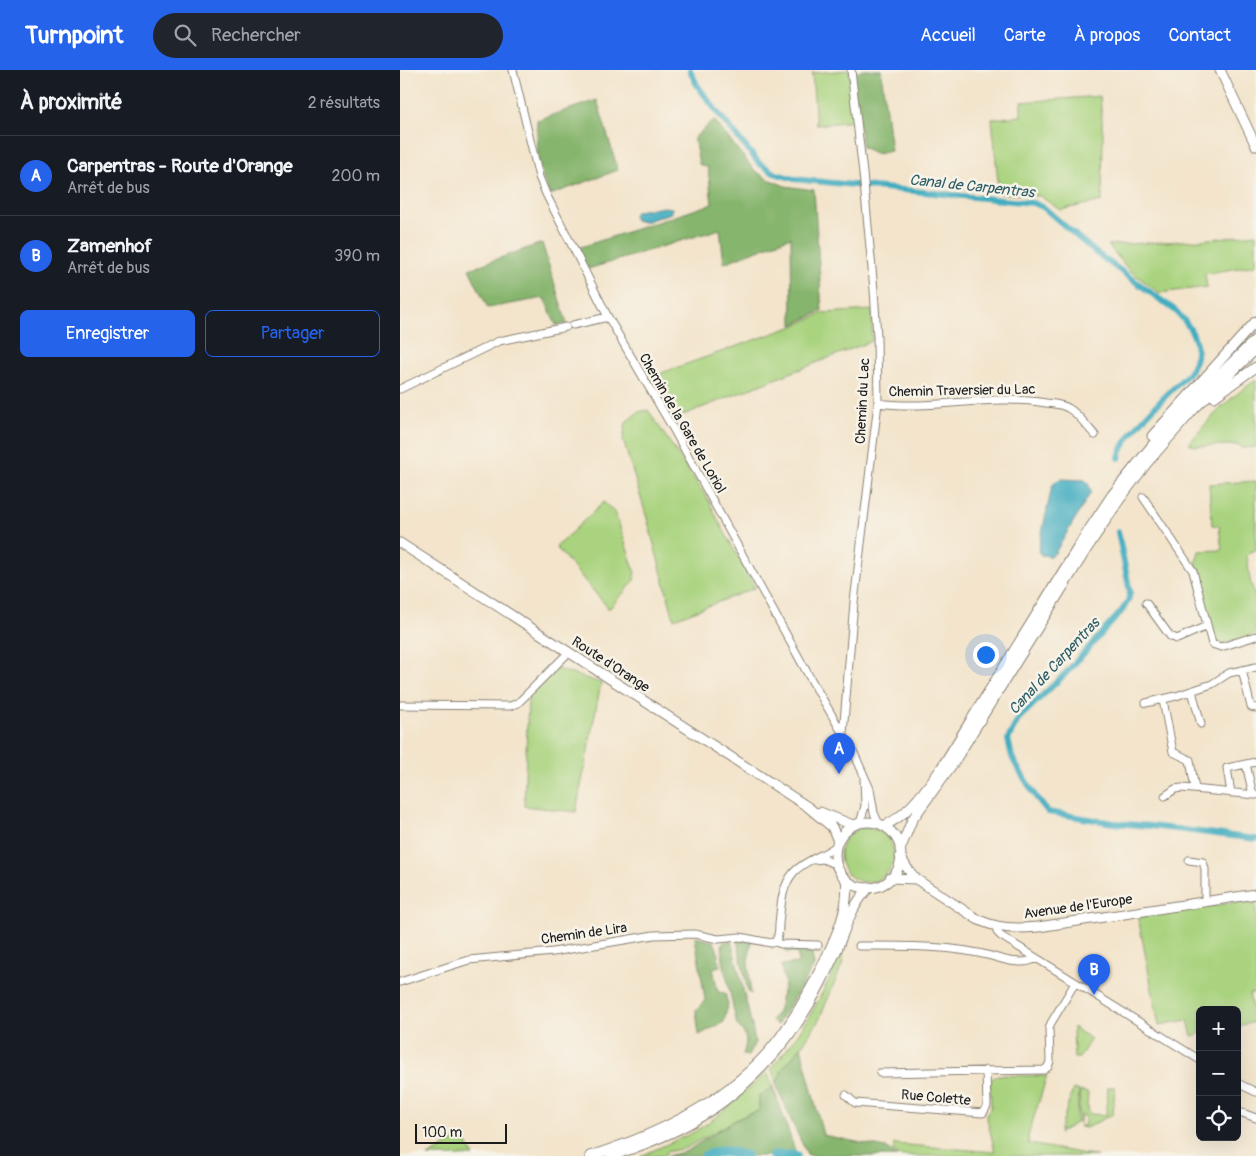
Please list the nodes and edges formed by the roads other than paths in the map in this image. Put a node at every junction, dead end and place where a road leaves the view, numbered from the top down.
1 (513, 70) edge
2 (851, 70) edge
3 (1220, 70) edge
4 (1256, 146) edge
5 (608, 317) junction
6 (1256, 321) edge
7 (1256, 339) edge
8 (1256, 349) edge
9 (1256, 367) edge
10 (400, 389) edge
11 (878, 403) junction
12 (1095, 435) dead end
13 (1167, 439) junction
14 (1122, 482) junction
15 (1143, 497) dead end
16 (400, 542) edge
17 (1146, 603) dead end
18 (1207, 626) junction
19 (1170, 636) junction
20 (1256, 636) edge
21 (1165, 644) dead end
22 (569, 652) junction
23 (1256, 667) edge
24 (1242, 670) junction
25 (1192, 691) junction
26 (1163, 700) junction
27 (1146, 703) dead end
28 (400, 705) edge
29 (1256, 708) edge
30 (1201, 724) dead end
31 (842, 734) junction
32 (1256, 762) edge
33 (1246, 764) junction
34 (863, 775) junction
35 (1195, 789) junction
36 (1231, 792) junction
37 (1254, 795) edge
38 (1165, 796) dead end
39 (808, 807) junction
40 (856, 824) junction
41 (881, 825) junction
42 (837, 843) junction
43 (901, 850) junction
44 (814, 860) junction
45 (1189, 860) dead end
46 (837, 865) junction
47 (890, 878) junction
48 (846, 879) junction
49 (916, 879) junction
50 (870, 887) junction
51 (1256, 894) edge
52 (1205, 902) junction
53 (997, 927) junction
54 (775, 942) junction
55 (818, 946) dead end
56 (859, 946) dead end
57 (1036, 958) junction
58 (400, 982) edge
59 (1075, 983) junction
60 (1196, 1058) edge
61 (986, 1070) junction
62 (880, 1073) dead end
63 (1241, 1084) edge
64 (1256, 1092) edge
65 (846, 1095) dead end
66 (1241, 1112) edge
67 (1256, 1118) edge
68 (590, 1156) edge
69 (612, 1156) edge

1 - 5 street, Chemin de la Gare de Loriol
2 - 11 street, Chemin du Lac
3 - 4 main road
5 - 10 street
5 - 31 street, Chemin de la Gare de Loriol
6 - 14 main road
7 - 14 main road
8 - 13 main road
9 - 13 main road
11 - 12 street, Chemin Traversier du Lac
11 - 31 street, Chemin du Lac
13 - 43 main road
14 - 41 main road
15 - 18 street
16 - 22 main road, Route d'Orange
17 - 19 street
18 - 19 street
18 - 20 street
19 - 21 street
22 - 28 street
22 - 39 main road, Route d'Orange
23 - 24 street
24 - 25 street
24 - 29 street
25 - 26 street
25 - 30 street
26 - 27 street
26 - 35 street
31 - 34 street, Chemin de la Gare de Loriol
32 - 33 street
33 - 36 street
33 - 37 street
34 - 40 street, Chemin de la Gare de Loriol
34 - 41 street, Chemin de la Gare de Loriol
35 - 36 street
35 - 38 street
36 - 37 street
39 - 40 main road, Route d'Orange
39 - 42 main road, Route d'Orange
40 - 41 main road
40 - 42 main road
41 - 43 main road
42 - 44 street
42 - 46 main road
43 - 47 main road
43 - 49 main road, Avenue de l'Europe
44 - 46 street
44 - 54 street
45 - 52 street
46 - 48 main road
47 - 49 main road
47 - 50 main road
48 - 50 main road
48 - 68 main road
49 - 53 main road, Avenue de l'Europe
50 - 69 main road
51 - 52 main road, Avenue de l'Europe
52 - 53 main road, Avenue de l'Europe
53 - 57 street
54 - 55 street, Chemin de Lira
54 - 58 street, Chemin de Lira
56 - 57 street
57 - 59 street
59 - 60 street
59 - 61 street, Rue Colette
61 - 62 street, Rue Colette
61 - 65 street, Rue Colette
63 - 64 street
66 - 67 street

